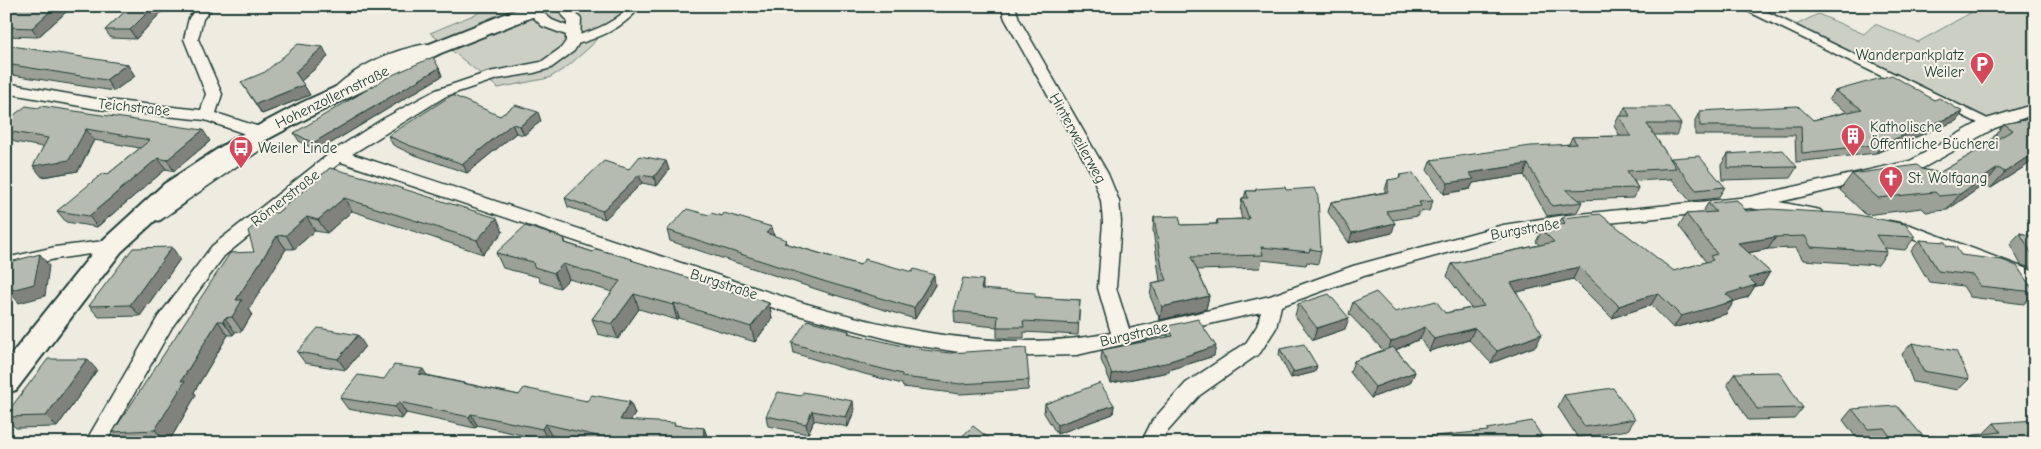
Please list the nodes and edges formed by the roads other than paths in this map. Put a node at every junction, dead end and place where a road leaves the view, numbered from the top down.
1 (206, 6) edge
2 (561, 6) edge
3 (636, 6) edge
4 (1008, 6) edge
5 (1746, 6) edge
6 (538, 8) edge
7 (573, 37) junction
8 (6, 88) edge
9 (2035, 109) edge
10 (207, 115) junction
11 (1989, 124) junction
12 (260, 133) junction
13 (339, 155) junction
14 (1749, 203) junction
15 (1828, 216) edge
16 (1876, 224) edge
17 (112, 246) junction
18 (6, 265) edge
19 (2035, 279) edge
20 (1273, 302) junction
21 (1122, 338) junction
22 (6, 382) edge
23 (95, 443) edge
24 (1151, 443) edge

1 - 10 street
2 - 7 street
3 - 7 lane
4 - 21 street, Hinterweilerweg
5 - 11 lane
6 - 7 street
6 - 12 main road, Hohenzollernstraße
7 - 13 street, Römerstraße
8 - 10 street, Teichstraße
9 - 11 street, Burgstraße
10 - 12 street, Teichstraße
11 - 14 street, Burgstraße
12 - 17 main road, Hohenzollernstraße
13 - 21 street, Burgstraße
13 - 23 street, Römerstraße
14 - 15 street
14 - 20 street, Burgstraße
16 - 19 street
17 - 18 street
17 - 22 main road, Hohenzollernstraße
20 - 21 street, Burgstraße
20 - 24 street

